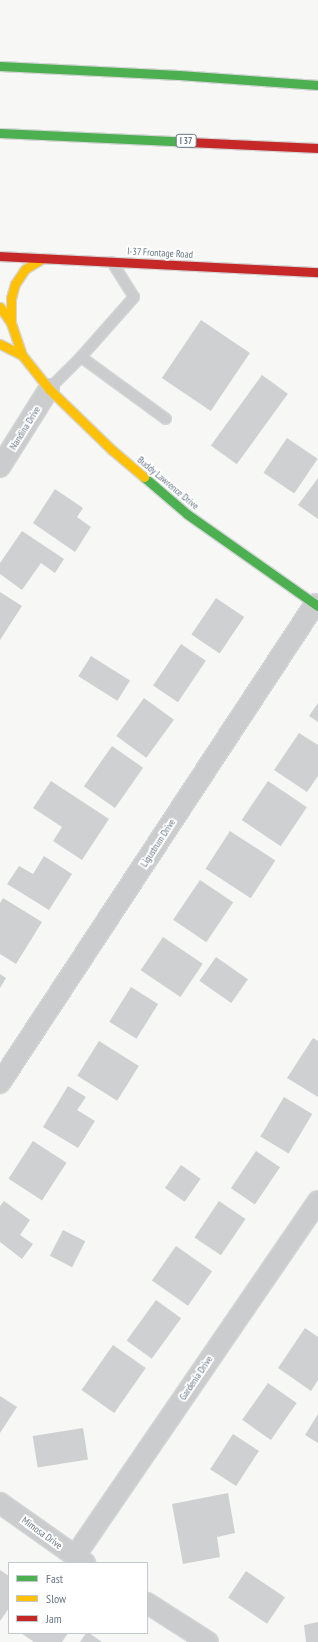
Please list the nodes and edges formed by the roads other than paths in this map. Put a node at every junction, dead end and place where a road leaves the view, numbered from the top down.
1 (0, 66) edge
2 (318, 85) edge
3 (0, 133) edge
4 (318, 148) edge
5 (0, 256) edge
6 (43, 258) junction
7 (112, 262) junction
8 (318, 272) edge
9 (0, 307) edge
10 (10, 323) junction
11 (0, 344) edge
12 (22, 355) junction
13 (82, 357) junction
14 (49, 389) junction
15 (166, 419) dead end
16 (0, 467) edge
17 (317, 605) edge
18 (0, 1083) edge
19 (318, 1201) edge
20 (0, 1503) edge
21 (80, 1560) edge
22 (148, 1604) edge
23 (208, 1642) edge

1 - 2 main road
3 - 4 main road, I 37
5 - 6 main road, I-37 Frontage Road
6 - 7 main road, I-37 Frontage Road
6 - 10 main road
7 - 8 main road, I-37 Frontage Road
7 - 13 lane
9 - 10 main road, Buddy Lawrence Drive
10 - 12 main road, Buddy Lawrence Drive
11 - 12 main road, Buddy Lawrence Drive
12 - 14 main road, Buddy Lawrence Drive
13 - 14 lane
13 - 15 lane
14 - 16 street, Nandina Drive
14 - 17 main road, Buddy Lawrence Drive
17 - 18 street, Ligustrum Drive
19 - 21 street, Gardenia Drive
20 - 21 street, Mimosa Drive
22 - 23 street

